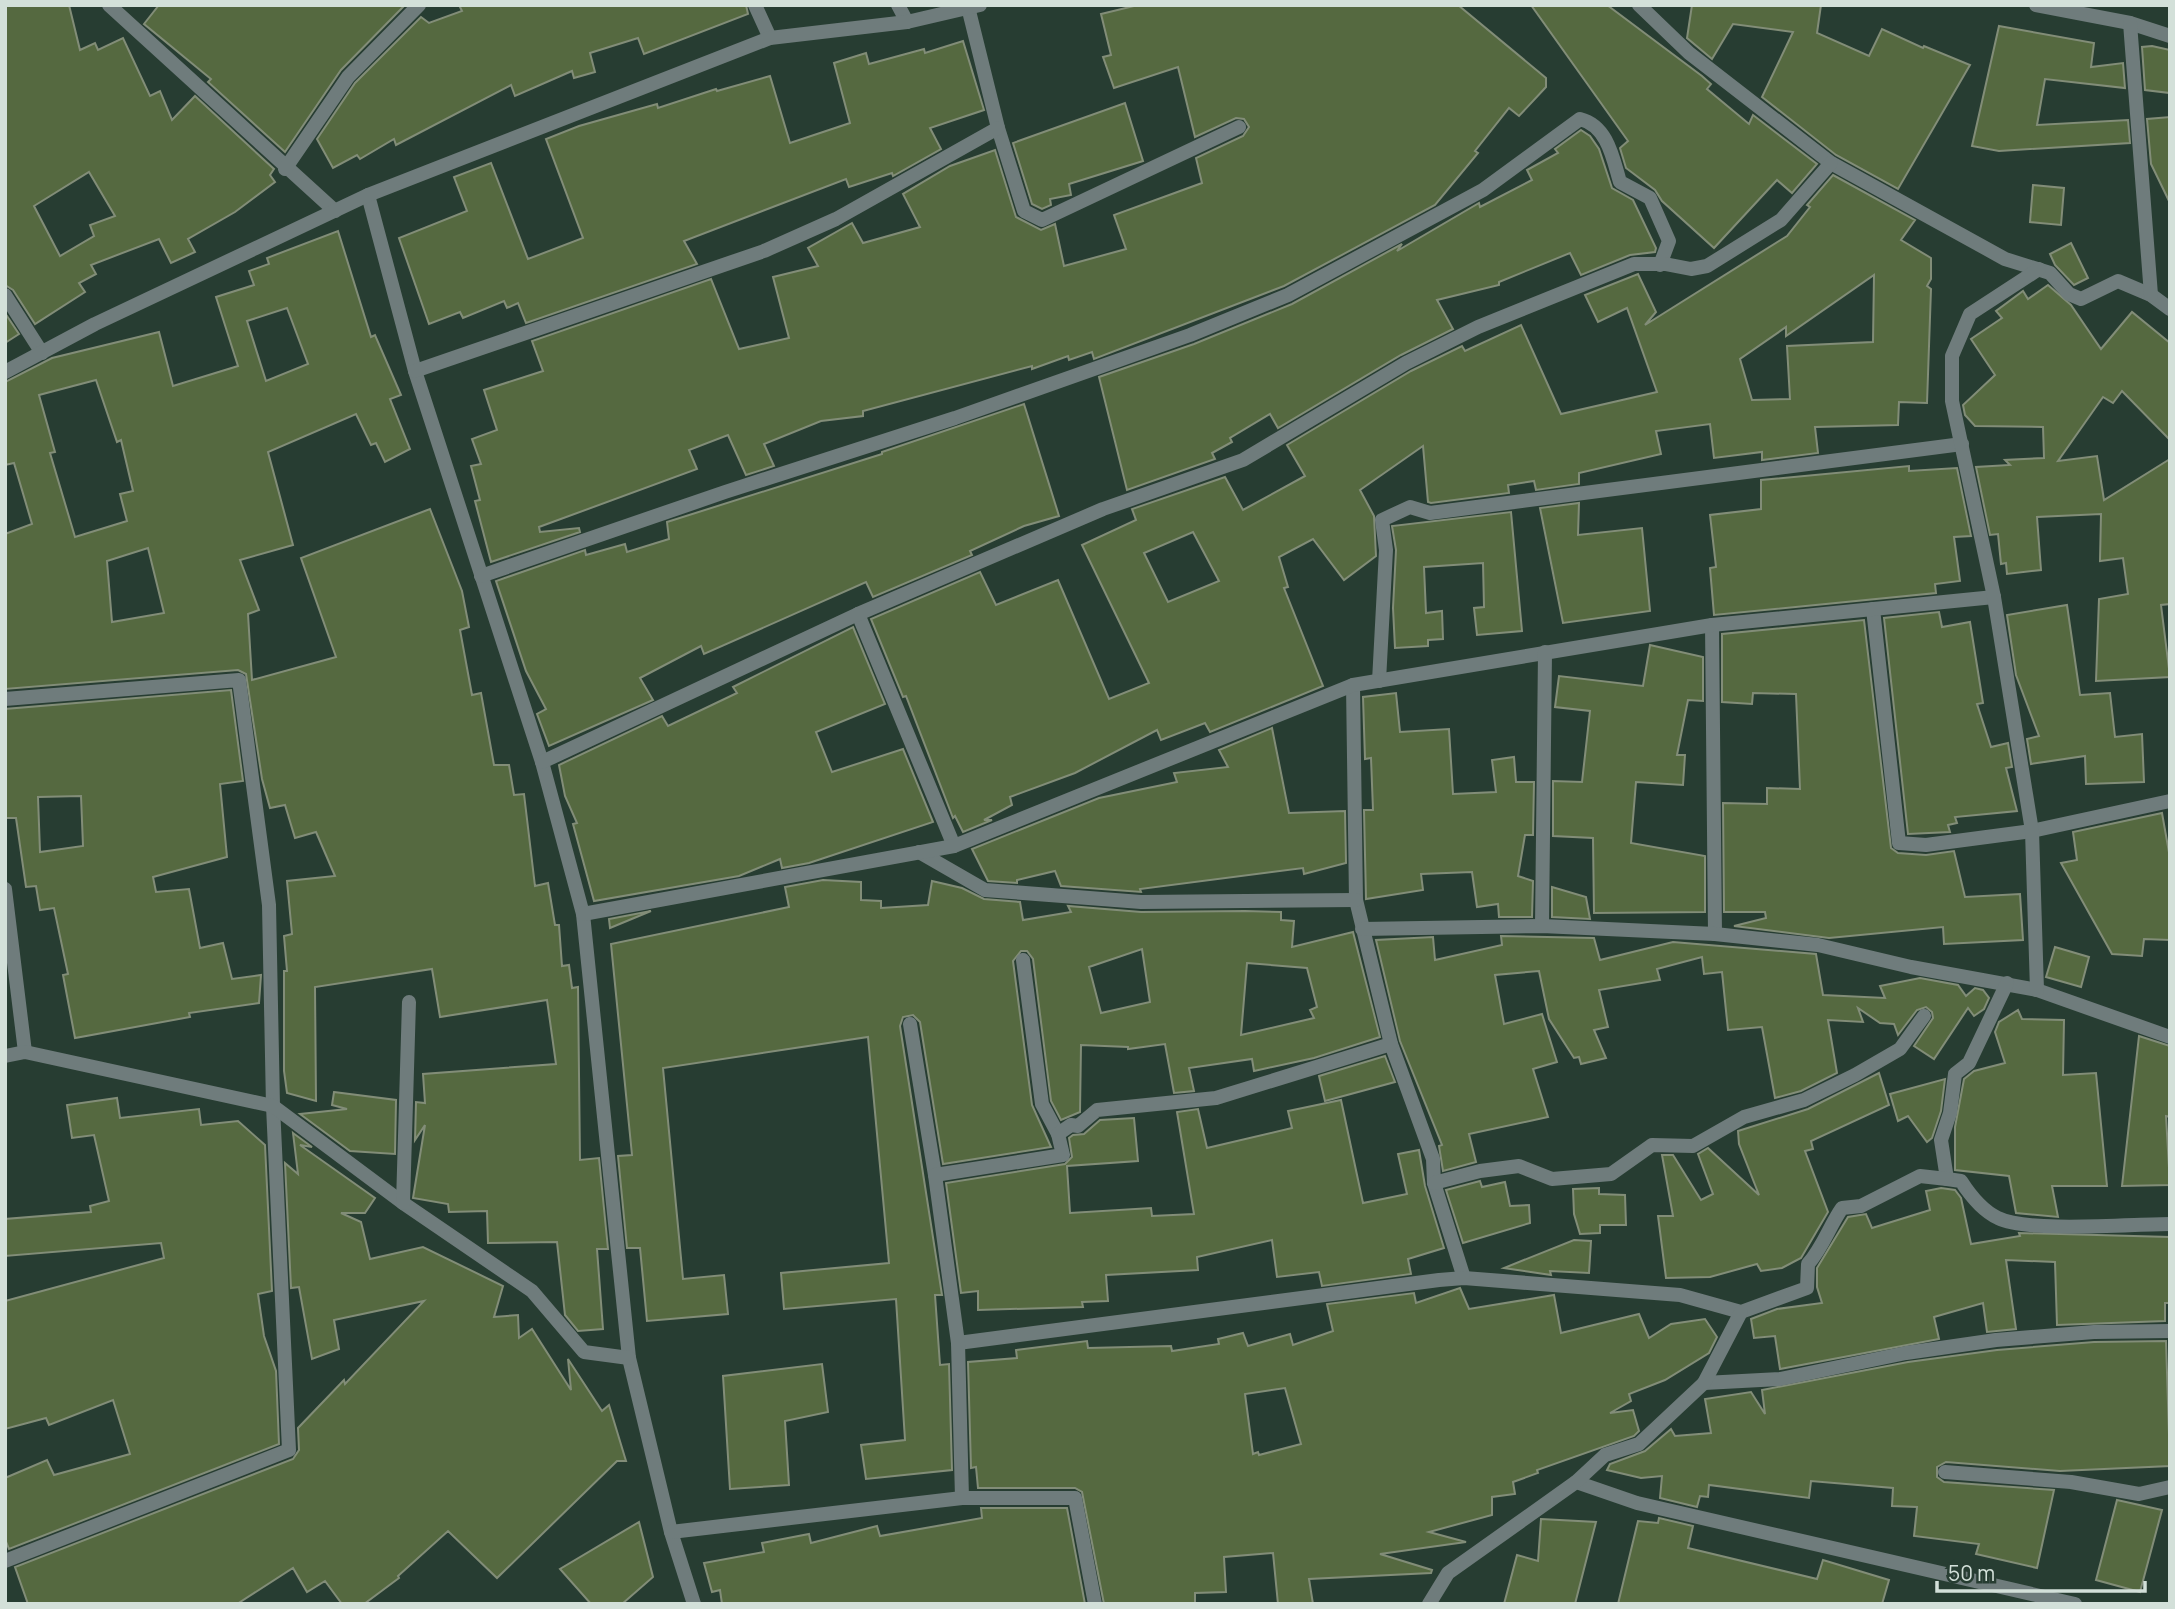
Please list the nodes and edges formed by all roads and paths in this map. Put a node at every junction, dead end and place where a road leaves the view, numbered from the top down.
1 (109, 5) edge
2 (419, 5) edge
3 (755, 5) edge
4 (898, 5) edge
5 (1639, 5) edge
6 (2036, 5) edge
7 (974, 6) edge
8 (2057, 7) edge
9 (2088, 9) edge
10 (907, 22) junction
11 (2130, 23) junction
12 (2170, 36) edge
13 (770, 38) junction
14 (1239, 127) dead end
15 (998, 128) junction
16 (1831, 163) junction
17 (285, 169) junction
18 (368, 195) junction
19 (335, 211) junction
20 (1660, 265) junction
21 (2039, 269) junction
22 (5, 295) edge
23 (2151, 295) junction
24 (2170, 309) edge
25 (42, 353) junction
26 (415, 371) junction
27 (5, 372) edge
28 (1962, 444) junction
29 (481, 576) junction
30 (1994, 597) junction
31 (1873, 609) junction
32 (858, 614) junction
33 (1712, 625) junction
34 (1545, 652) junction
35 (1379, 681) junction
36 (1353, 685) junction
37 (5, 699) edge
38 (542, 762) junction
39 (2170, 801) edge
40 (2032, 831) junction
41 (954, 846) junction
42 (919, 852) junction
43 (5, 889) edge
44 (1356, 900) junction
45 (583, 914) junction
46 (1542, 926) junction
47 (1362, 929) junction
48 (1715, 934) junction
49 (1023, 960) dead end
50 (2007, 983) junction
51 (2037, 990) junction
52 (409, 1002) dead end
53 (1924, 1016) dead end
54 (910, 1024) dead end
55 (2170, 1037) edge
56 (1391, 1044) junction
57 (25, 1052) junction
58 (5, 1056) edge
59 (272, 1106) junction
60 (1058, 1134) junction
61 (935, 1175) junction
62 (1947, 1179) junction
63 (1434, 1183) junction
64 (403, 1203) junction
65 (2170, 1224) edge
66 (1464, 1278) junction
67 (1741, 1312) junction
68 (2170, 1331) edge
69 (958, 1343) junction
70 (629, 1358) junction
71 (1704, 1383) junction
72 (1945, 1472) dead end
73 (1576, 1482) junction
74 (2170, 1487) edge
75 (962, 1498) junction
76 (671, 1532) junction
77 (5, 1561) edge
78 (694, 1604) edge
79 (1095, 1604) edge
80 (1429, 1604) edge
81 (2076, 1604) edge

1 - 17 street
2 - 17 street
3 - 13 street
4 - 10 street
5 - 16 street
6 - 8 street
7 - 10 street
7 - 15 street
8 - 9 street
9 - 11 street
10 - 13 street
11 - 12 street
11 - 23 street
13 - 18 street
14 - 15 street
15 - 26 street
16 - 20 street
16 - 21 street
17 - 19 street
18 - 19 street
18 - 26 street
19 - 25 street
20 - 29 street
20 - 32 street
21 - 23 street
21 - 28 street
22 - 25 street
23 - 24 street
25 - 27 street
26 - 29 street
28 - 30 street
28 - 35 street
29 - 38 street
30 - 31 street
30 - 40 street
31 - 33 street
31 - 40 street
32 - 38 street
32 - 41 street
33 - 34 street
33 - 48 street
34 - 35 street
34 - 46 street
35 - 36 street
36 - 41 street
36 - 44 street
37 - 59 street
38 - 45 street
39 - 40 street
40 - 51 street
41 - 42 street
42 - 44 street
42 - 45 street
43 - 57 street
44 - 47 street
45 - 70 street
46 - 47 street
46 - 48 street
47 - 56 street
48 - 50 street
49 - 60 street
50 - 51 street
50 - 62 street
51 - 55 street
52 - 64 street
53 - 63 street
54 - 61 street
56 - 60 street
56 - 63 street
57 - 58 street
57 - 59 street
59 - 64 street
59 - 77 street
60 - 61 street
61 - 69 street
62 - 65 street
62 - 67 street
63 - 66 street
64 - 70 street
66 - 67 street
66 - 69 street
67 - 71 street
68 - 71 street
69 - 75 street
70 - 76 street
71 - 73 street
72 - 74 street
73 - 80 street
73 - 81 street
75 - 76 street
75 - 79 street
76 - 78 street

